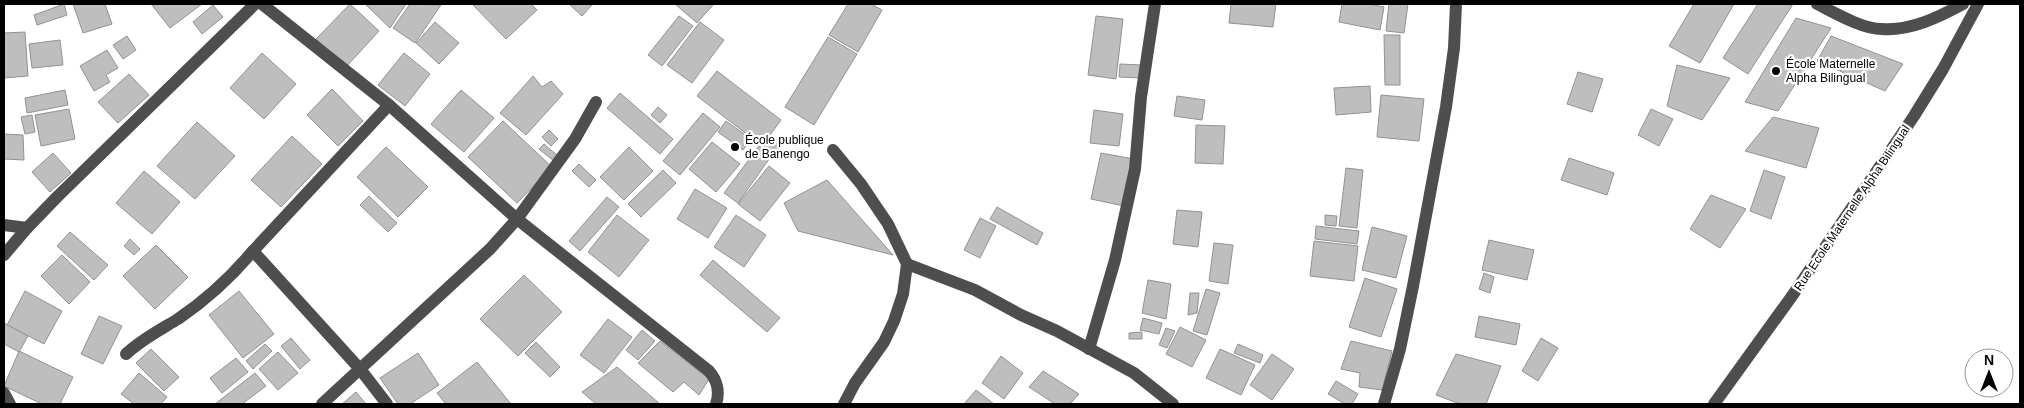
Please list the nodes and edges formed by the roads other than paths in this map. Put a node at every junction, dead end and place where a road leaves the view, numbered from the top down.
1 (255, 4) edge
2 (262, 4) edge
3 (1155, 4) edge
4 (1456, 4) edge
5 (1818, 4) edge
6 (1963, 4) edge
7 (1978, 4) edge
8 (596, 102) dead end
9 (389, 105) junction
10 (833, 150) dead end
11 (517, 218) junction
12 (4, 225) edge
13 (26, 228) junction
14 (253, 251) junction
15 (4, 254) edge
16 (907, 264) junction
17 (1089, 350) junction
18 (126, 354) dead end
19 (360, 369) junction
20 (4, 393) edge
21 (10, 404) edge
22 (322, 404) edge
23 (387, 404) edge
24 (716, 404) edge
25 (844, 404) edge
26 (1172, 404) edge
27 (1384, 404) edge
28 (1714, 404) edge

1 - 13 street
2 - 9 street
3 - 17 street
4 - 27 street
5 - 6 street
7 - 28 street, Rue Ecole Maternelle Alpha Bilingual
8 - 11 street
9 - 11 street
9 - 14 street
10 - 16 street
11 - 19 street
11 - 24 street
12 - 13 street
13 - 15 street
14 - 18 street
14 - 19 street
16 - 17 street
16 - 25 street
17 - 26 street
19 - 22 street
19 - 23 street
20 - 21 street

